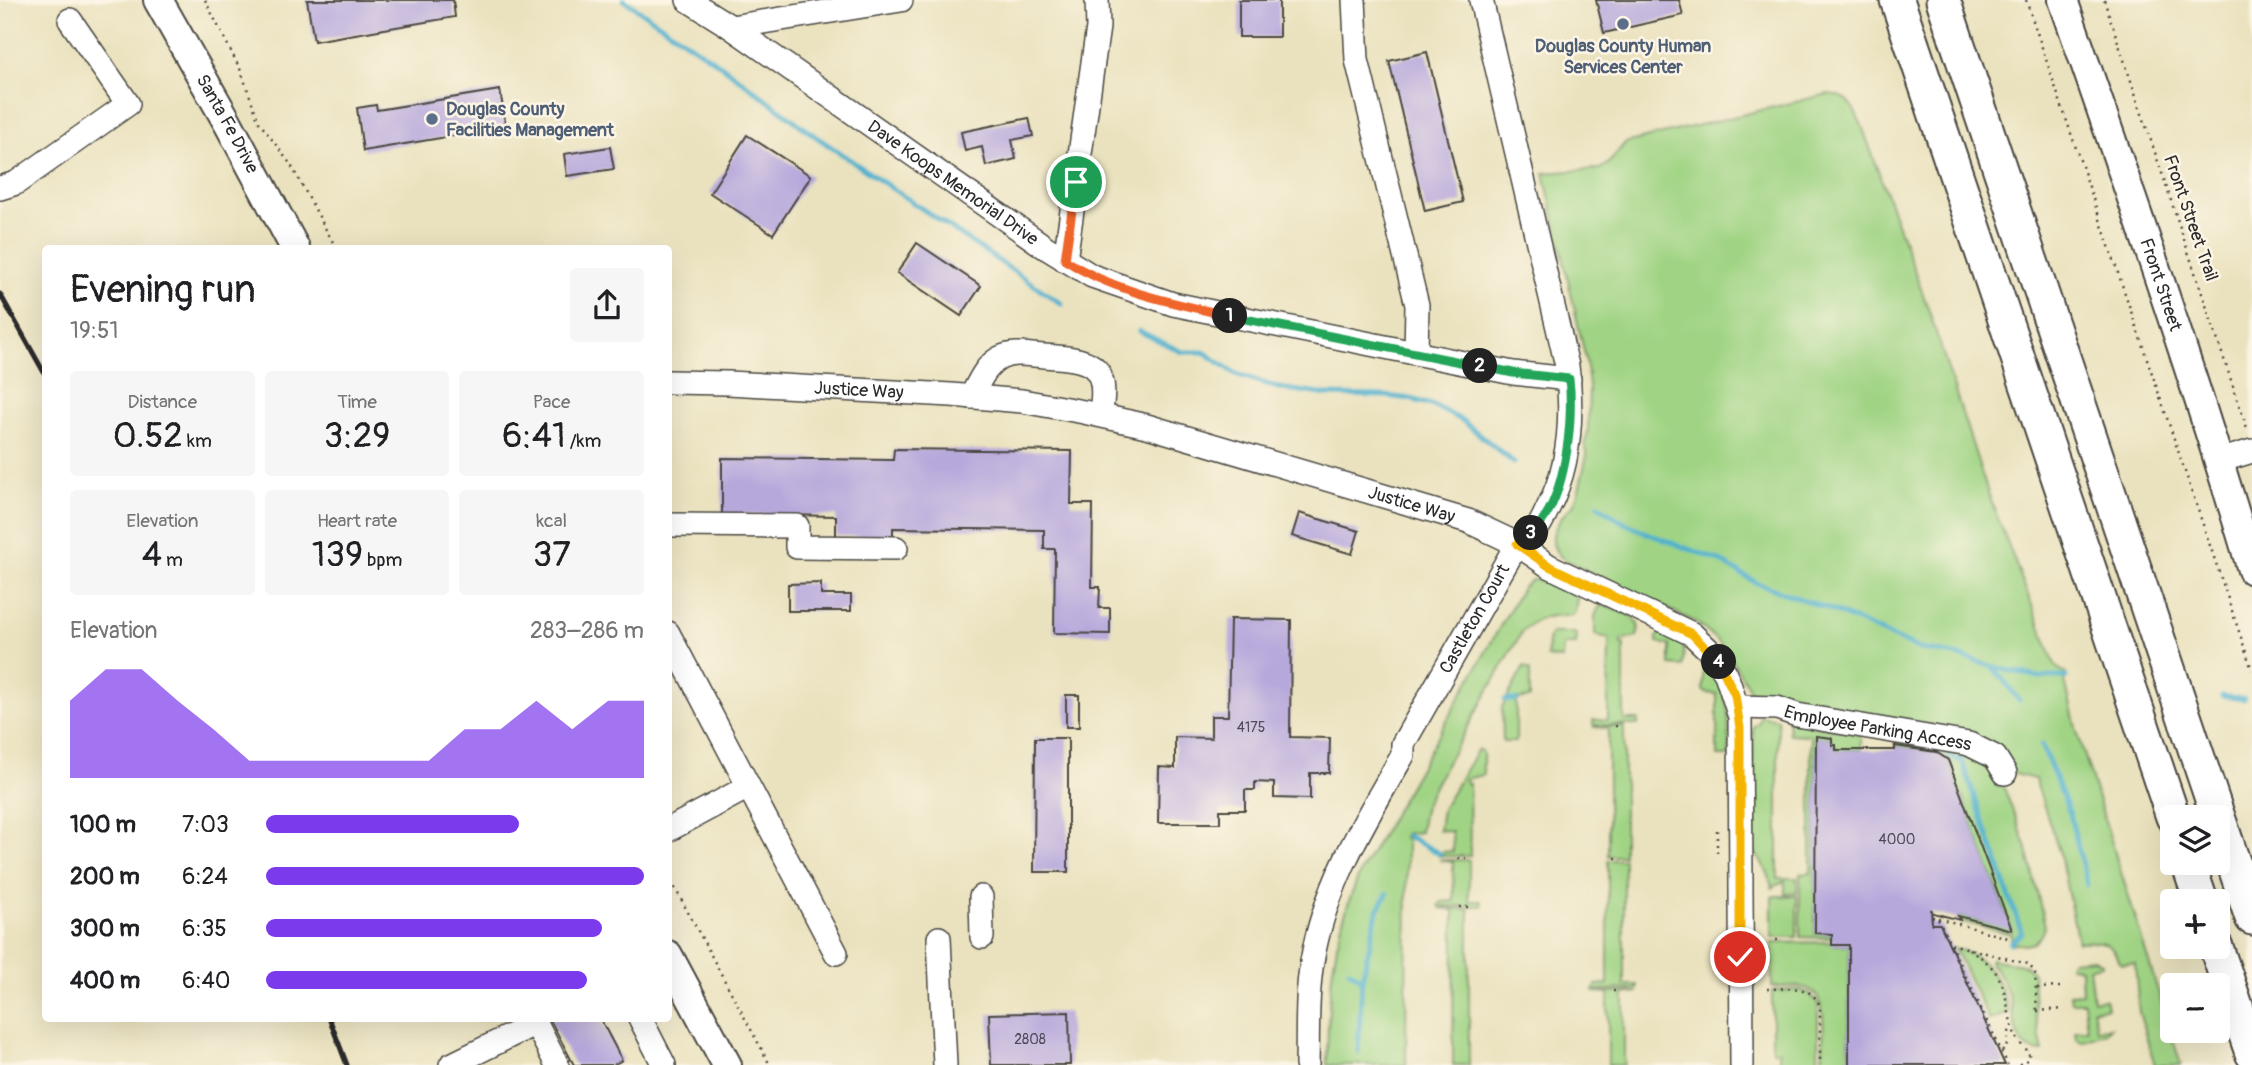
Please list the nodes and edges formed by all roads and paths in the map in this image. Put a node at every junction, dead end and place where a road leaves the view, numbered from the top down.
1 (158, 0) edge
2 (205, 0) edge
3 (688, 0) edge
4 (901, 0) edge
5 (1097, 0) edge
6 (1353, 0) edge
7 (1481, 0) edge
8 (1898, 0) edge
9 (1943, 0) edge
10 (2026, 0) edge
11 (2063, 0) edge
12 (2104, 0) edge
13 (70, 20) dead end
14 (731, 27) junction
15 (0, 188) edge
16 (293, 245) edge
17 (334, 245) edge
18 (1065, 260) junction
19 (1416, 353) junction
20 (1569, 379) junction
21 (672, 382) edge
22 (971, 397) junction
23 (1100, 415) junction
24 (2250, 441) edge
25 (2220, 461) junction
26 (672, 525) edge
27 (1517, 544) junction
28 (896, 548) dead end
29 (2252, 570) edge
30 (672, 641) edge
31 (2252, 670) edge
32 (1738, 707) junction
33 (2005, 773) dead end
34 (748, 787) junction
35 (2169, 805) edge
36 (1717, 827) dead end
37 (672, 828) edge
38 (1717, 853) dead end
39 (1458, 858) dead end
40 (1466, 858) dead end
41 (672, 882) edge
42 (981, 897) dead end
43 (1459, 907) dead end
44 (1469, 907) dead end
45 (1931, 916) dead end
46 (1938, 918) junction
47 (2252, 918) edge
48 (982, 937) dead end
49 (939, 938) dead end
50 (2008, 938) dead end
51 (1951, 944) junction
52 (1969, 949) junction
53 (836, 953) dead end
54 (2220, 959) edge
55 (672, 962) edge
56 (2061, 986) dead end
57 (2036, 988) junction
58 (1767, 989) dead end
59 (1613, 991) dead end
60 (1619, 991) dead end
61 (2064, 1009) dead end
62 (533, 1022) edge
63 (536, 1022) edge
64 (642, 1022) edge
65 (2012, 1023) junction
66 (2002, 1051) junction
67 (2252, 1053) edge
68 (451, 1065) edge
69 (557, 1065) edge
70 (664, 1065) edge
71 (727, 1065) edge
72 (770, 1065) edge
73 (945, 1065) edge
74 (1307, 1065) edge
75 (1742, 1065) edge
76 (1820, 1065) edge
77 (2008, 1065) edge
78 (2018, 1065) edge

1 - 16 main road, Santa Fe Drive
2 - 17 path
3 - 14 street, Dave Koops Memorial Drive
4 - 14 street
5 - 18 street
6 - 19 street
7 - 20 street, Castleton Court
8 - 35 highway
9 - 47 highway
10 - 31 path
11 - 25 main road, Front Street
12 - 24 path, Front Street Trail
13 - 15 street
14 - 18 street, Dave Koops Memorial Drive
18 - 19 street, Dave Koops Memorial Drive
19 - 20 street, Dave Koops Memorial Drive
20 - 27 street, Castleton Court
21 - 22 street, Justice Way
22 - 23 street, Justice Way
22 - 23 street
23 - 27 street, Justice Way
24 - 25 street
25 - 29 main road, Front Street
26 - 28 street
27 - 32 street, Justice Way
27 - 74 street, Castleton Court
30 - 34 street
32 - 33 street, Employee Parking Access
32 - 75 street, Justice Way
34 - 37 street
34 - 53 street
36 - 38 path
39 - 40 path
41 - 72 path
42 - 48 street
43 - 44 path
45 - 46 path
46 - 50 path
46 - 51 path
49 - 73 street
51 - 52 path
51 - 66 path
52 - 57 path
52 - 65 path
54 - 67 highway
55 - 71 main road
56 - 57 path
57 - 61 path
58 - 76 path
59 - 60 path
62 - 68 street
63 - 69 street
64 - 70 street
65 - 66 path
65 - 78 path
66 - 77 path

